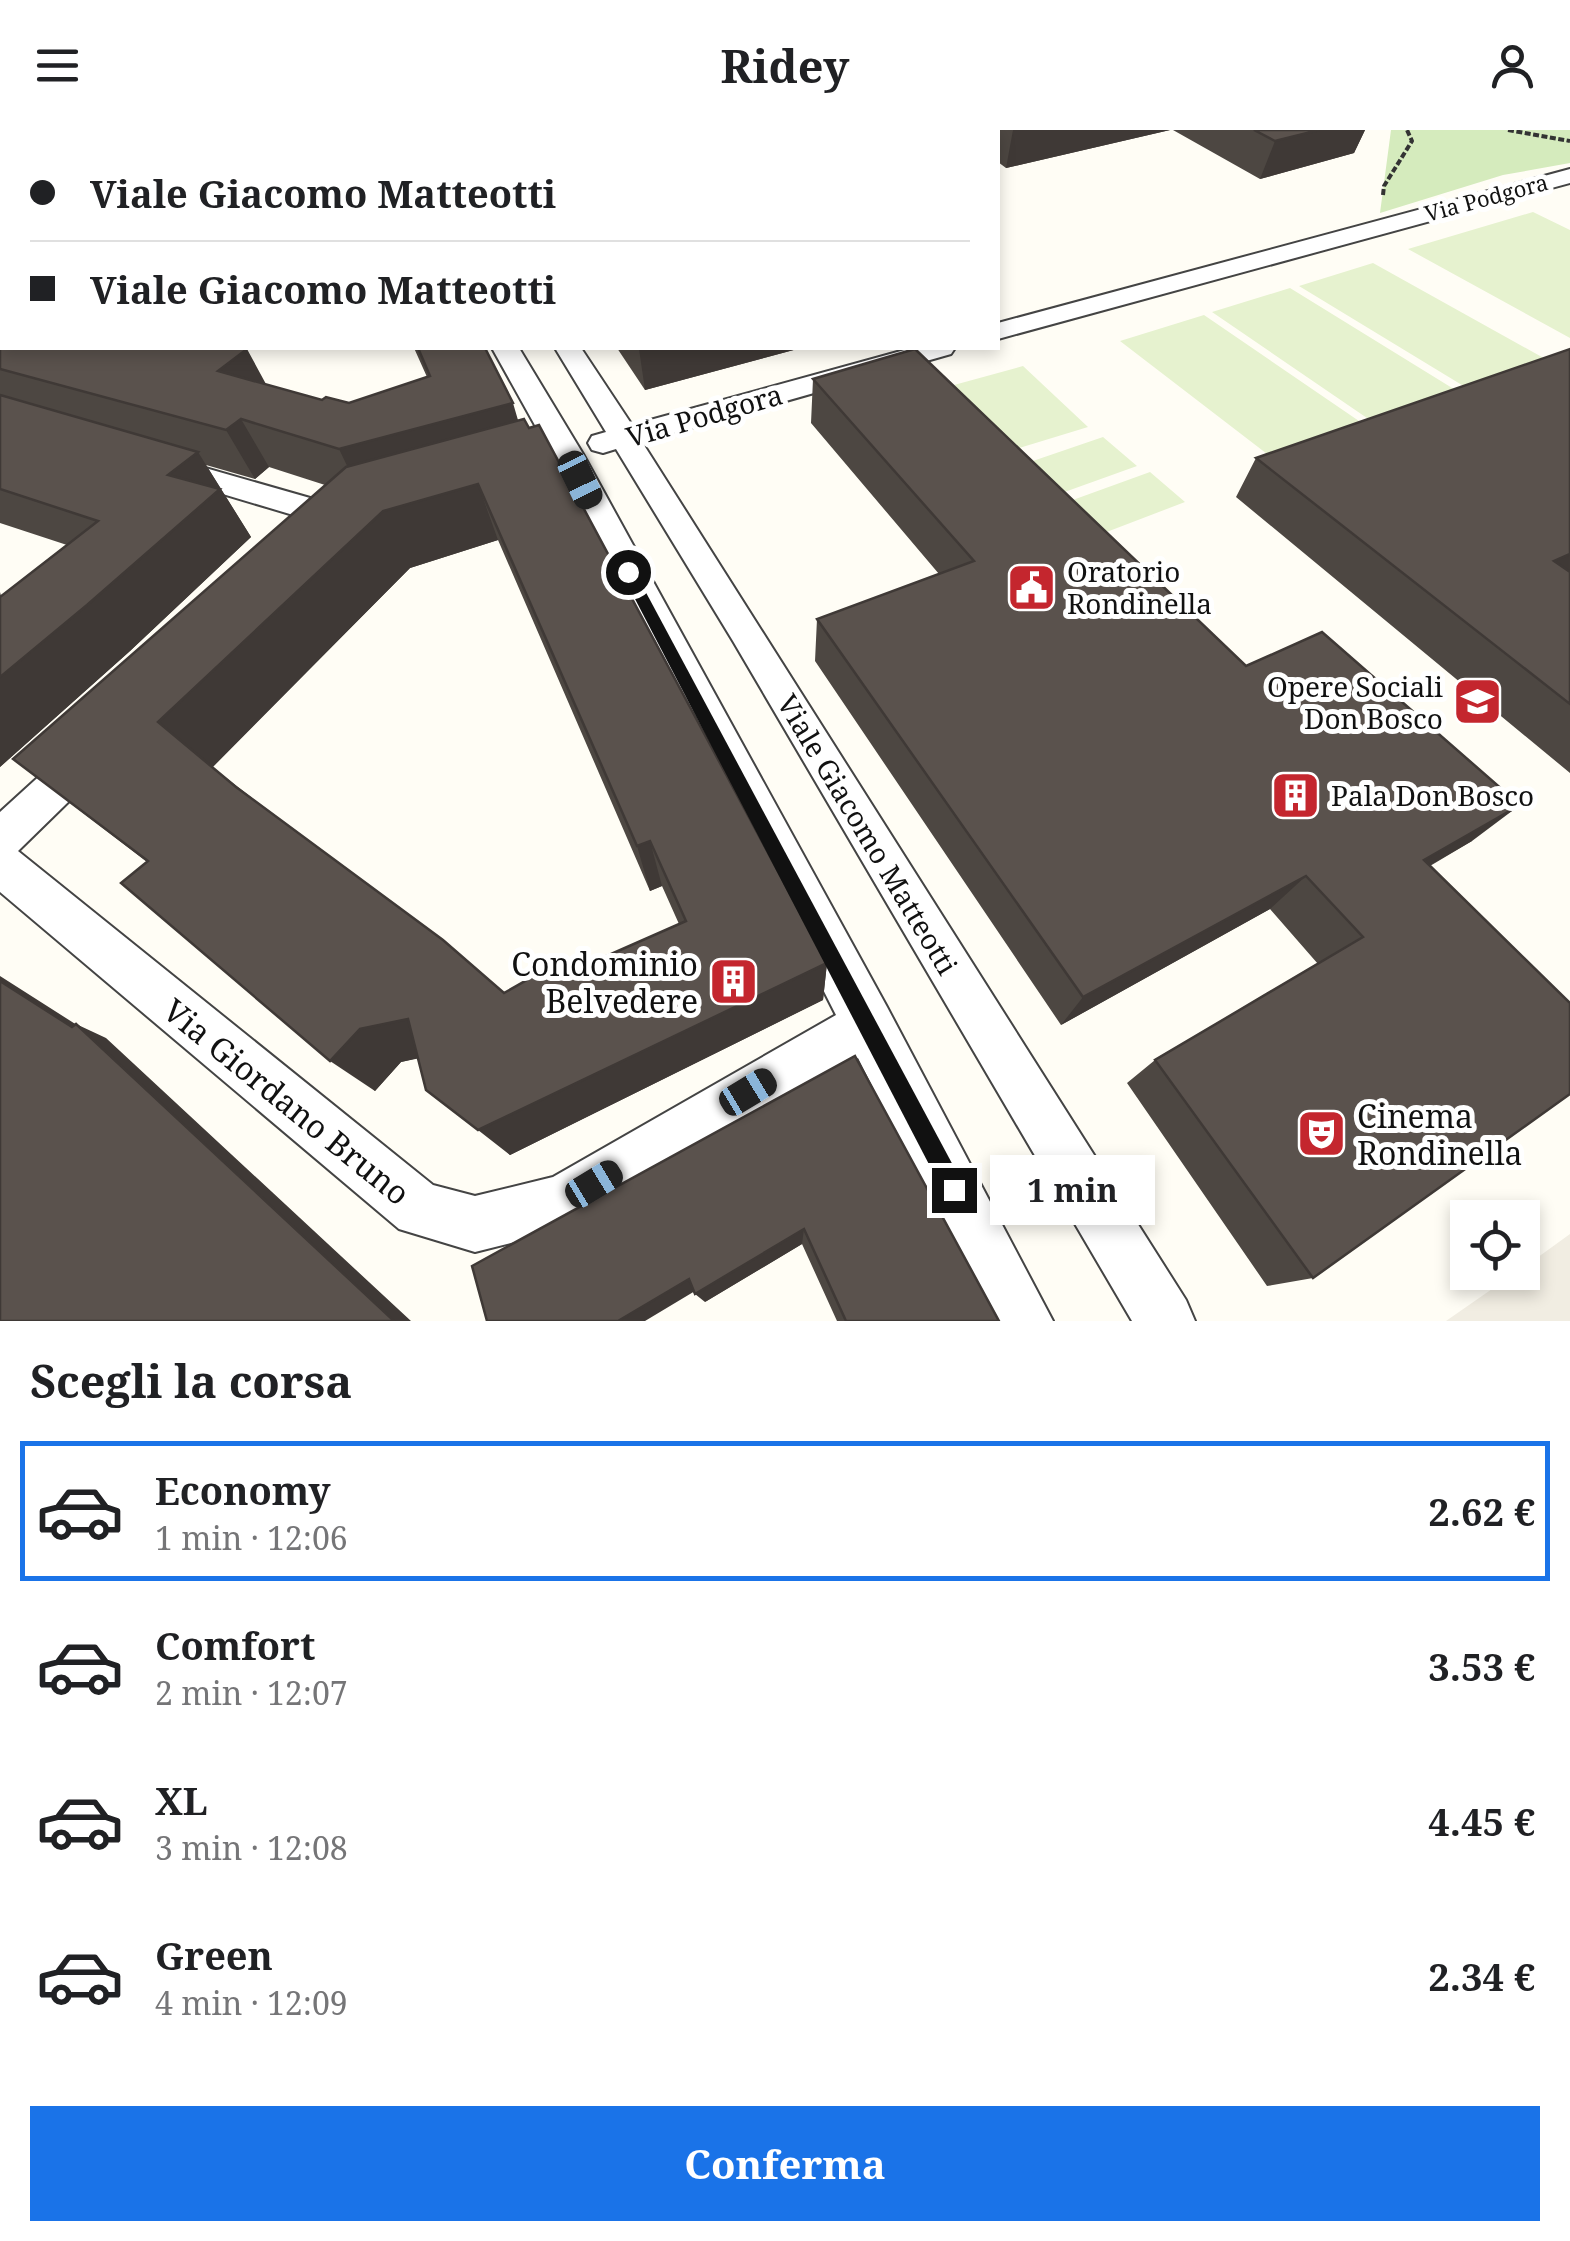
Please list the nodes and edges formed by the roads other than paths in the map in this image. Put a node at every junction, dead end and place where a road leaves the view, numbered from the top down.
1 (1570, 176) edge
2 (1000, 331) edge
3 (507, 350) edge
4 (569, 350) edge
5 (933, 350) edge
6 (625, 437) junction
7 (132, 457) edge
8 (552, 458) junction
9 (381, 506) edge
10 (340, 518) junction
11 (312, 545) edge
12 (113, 732) edge
13 (0, 840) edge
14 (0, 864) edge
15 (869, 1026) junction
16 (1023, 1321) edge
17 (1165, 1321) edge

1 - 2 street, Via Podgora
3 - 8 street
4 - 6 street, Viale Giacomo Matteotti
5 - 6 street, Via Podgora
6 - 8 street, Via Podgora
6 - 17 street, Viale Giacomo Matteotti
7 - 10 street
8 - 15 street
9 - 10 street
10 - 11 street
12 - 13 street
14 - 15 street, Via Giordano Bruno
15 - 16 street

